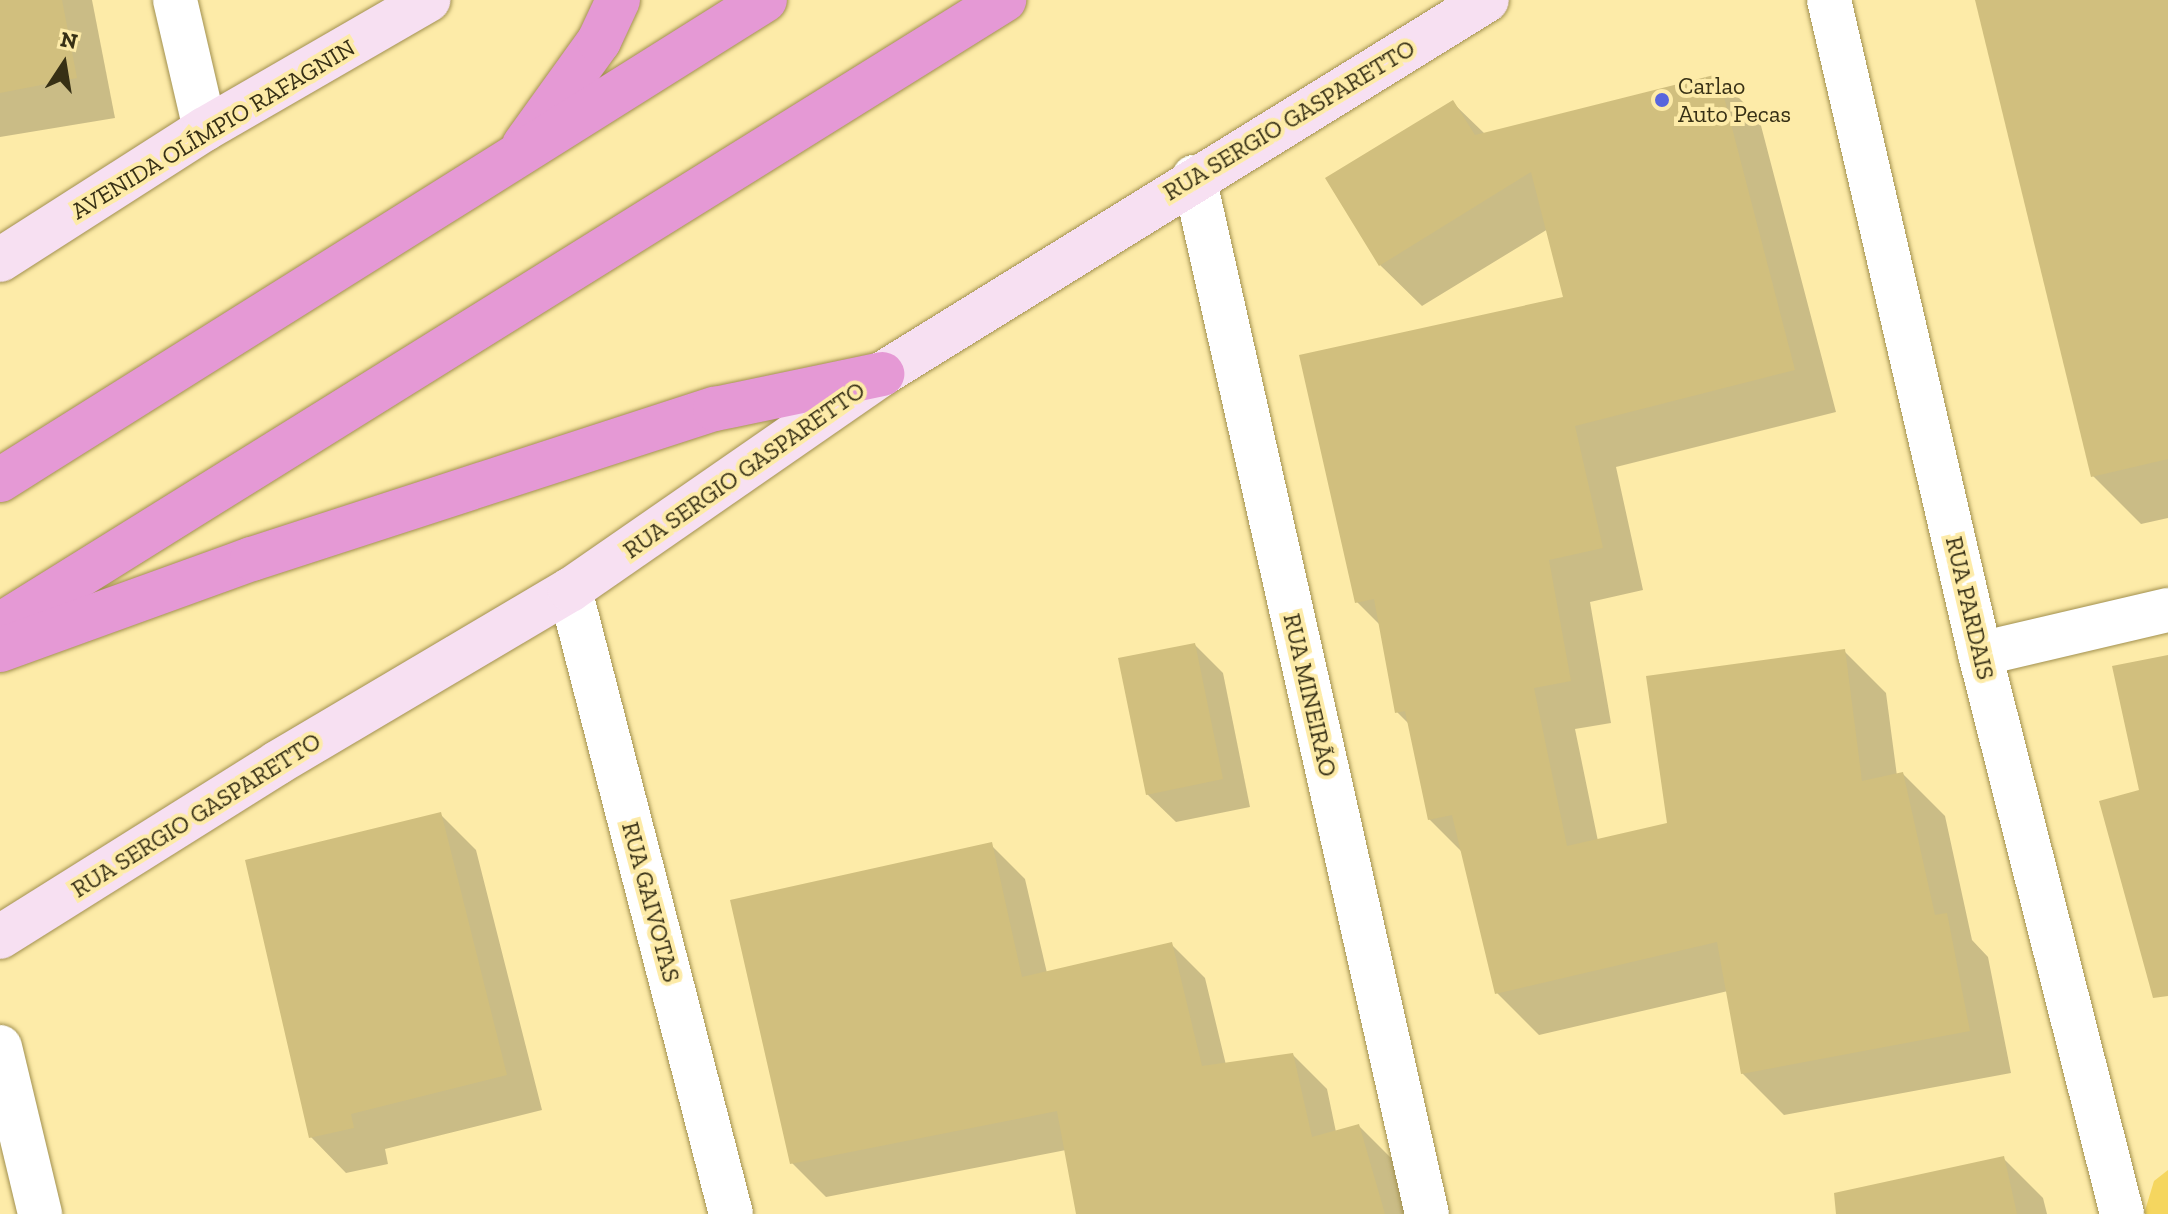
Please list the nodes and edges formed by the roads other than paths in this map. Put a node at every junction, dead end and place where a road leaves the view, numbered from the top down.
1 (175, 0) edge
2 (428, 0) edge
3 (618, 0) edge
4 (765, 0) edge
5 (1004, 0) edge
6 (1487, 0) edge
7 (1829, 0) edge
8 (205, 129) junction
9 (510, 163) junction
10 (1194, 177) junction
11 (0, 260) edge
12 (882, 374) junction
13 (0, 480) edge
14 (570, 590) junction
15 (2168, 610) edge
16 (0, 625) edge
17 (0, 650) edge
18 (1980, 654) junction
19 (0, 937) edge
20 (0, 1047) edge
21 (40, 1214) edge
22 (731, 1214) edge
23 (1427, 1214) edge
24 (2122, 1214) edge

1 - 8 street
2 - 8 street, AVENIDA OLÍMPIO RAFAGNIN
3 - 9 highway
4 - 9 highway
5 - 16 highway
6 - 10 street, RUA SERGIO GASPARETTO
7 - 18 street, RUA PARDAIS
8 - 11 street, AVENIDA OLÍMPIO RAFAGNIN
9 - 13 highway
10 - 12 street, RUA SERGIO GASPARETTO
10 - 23 street, RUA MINEIRÃO
12 - 14 street, RUA SERGIO GASPARETTO
12 - 17 highway
14 - 19 street, RUA SERGIO GASPARETTO
14 - 22 street, RUA GAIVOTAS
15 - 18 street
18 - 24 street, RUA PARDAIS
20 - 21 street

